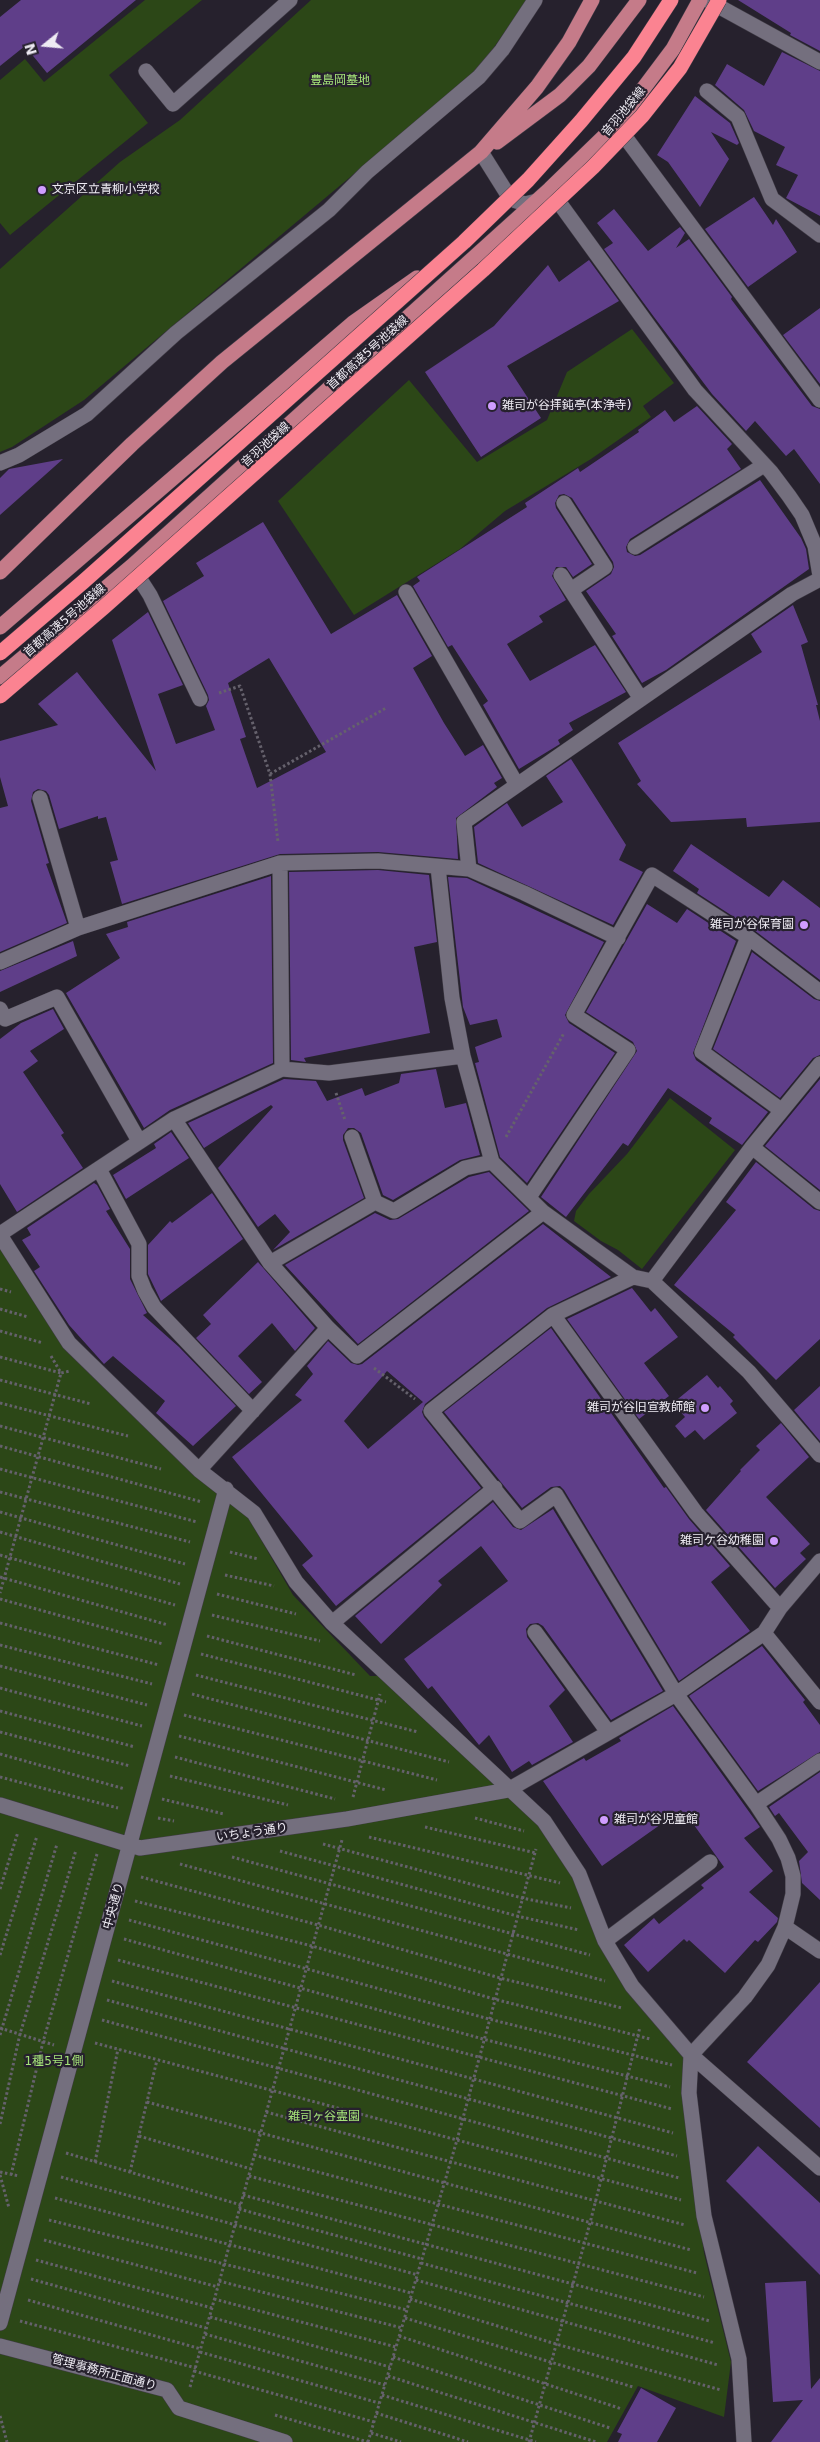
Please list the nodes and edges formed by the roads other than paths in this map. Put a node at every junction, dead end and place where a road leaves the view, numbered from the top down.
1 (290, 0) edge
2 (535, 0) edge
3 (592, 0) edge
4 (639, 0) edge
5 (671, 0) edge
6 (700, 0) edge
7 (707, 0) edge
8 (719, 0) edge
9 (820, 62) edge
10 (146, 71) dead end
11 (706, 90) dead end
12 (616, 125) junction
13 (481, 152) junction
14 (550, 189) junction
15 (533, 205) junction
16 (820, 235) edge
17 (820, 400) edge
18 (0, 463) edge
19 (764, 465) junction
20 (564, 503) dead end
21 (635, 547) dead end
22 (818, 555) edge
23 (132, 566) junction
24 (0, 572) edge
25 (560, 575) dead end
26 (820, 578) edge
27 (571, 590) junction
28 (406, 592) dead end
29 (0, 627) edge
30 (0, 653) edge
31 (0, 678) edge
32 (0, 696) edge
33 (200, 699) dead end
34 (641, 699) junction
35 (517, 785) junction
36 (40, 798) dead end
37 (280, 863) junction
38 (438, 867) junction
39 (469, 869) junction
40 (78, 928) junction
41 (748, 937) junction
42 (618, 938) junction
43 (0, 962) edge
44 (820, 992) edge
45 (0, 1009) edge
46 (463, 1056) junction
47 (820, 1064) edge
48 (282, 1069) junction
49 (781, 1110) junction
50 (174, 1119) junction
51 (352, 1137) road end
52 (139, 1141) junction
53 (752, 1146) junction
54 (492, 1162) junction
55 (100, 1169) junction
56 (529, 1197) junction
57 (375, 1202) junction
58 (820, 1202) edge
59 (543, 1212) junction
60 (0, 1234) edge
61 (270, 1263) junction
62 (633, 1277) junction
63 (652, 1281) junction
64 (553, 1316) junction
65 (328, 1328) junction
66 (253, 1411) junction
67 (820, 1455) edge
68 (200, 1470) junction
69 (496, 1488) junction
70 (226, 1489) junction
71 (820, 1561) edge
72 (780, 1608) junction
73 (332, 1623) junction
74 (535, 1632) dead end
75 (764, 1633) junction
76 (676, 1694) junction
77 (820, 1702) edge
78 (608, 1732) junction
79 (820, 1761) edge
80 (508, 1790) junction
81 (0, 1804) edge
82 (756, 1804) junction
83 (131, 1846) junction
84 (710, 1862) dead end
85 (785, 1927) junction
86 (605, 1941) junction
87 (818, 1945) edge
88 (691, 2055) junction
89 (820, 2168) edge
90 (1, 2320) edge
91 (0, 2346) edge
92 (285, 2442) edge
93 (744, 2442) edge

1 - 10 street
2 - 18 street
3 - 13 main road
4 - 13 main road
5 - 30 highway, 首都高速5号池袋線, bridge
6 - 12 main road, 音羽池袋線
7 - 9 street
8 - 32 highway, 首都高速5号池袋線, bridge
11 - 16 street
12 - 14 main road, 音羽池袋線
12 - 17 street
13 - 15 street
13 - 24 main road
14 - 15 main road, 音羽池袋線
14 - 19 street
15 - 23 main road, 音羽池袋線
15 - 29 main road, 音羽池袋線
19 - 21 street
19 - 22 street
20 - 27 street
22 - 26 street
23 - 31 main road, 音羽池袋線
23 - 33 street
25 - 27 street
26 - 34 street
27 - 34 street
28 - 35 street
34 - 35 street
35 - 39 street
36 - 40 street
37 - 38 street
37 - 40 street
37 - 48 street
38 - 39 street
38 - 46 street
39 - 42 street
40 - 43 street
41 - 42 street
41 - 44 street
41 - 49 street
42 - 56 street
45 - 52 street
46 - 48 street
46 - 54 street
47 - 49 street
48 - 50 street
49 - 53 street
50 - 52 street
50 - 61 street
51 - 57 street
52 - 55 street
53 - 58 street
53 - 63 street
54 - 56 street
54 - 57 street
55 - 60 street
55 - 66 street
56 - 59 street
57 - 61 street
59 - 62 street
59 - 65 street
60 - 68 street
61 - 65 street
62 - 63 street
62 - 64 street
63 - 67 street
64 - 69 street
64 - 72 street
65 - 66 street
66 - 68 street
68 - 70 street
69 - 73 street
69 - 76 street
70 - 73 street
70 - 83 street, 中央通り
71 - 72 street
72 - 75 street
73 - 80 street
74 - 78 street
75 - 76 street, いちょう通り
75 - 77 street
76 - 78 street, いちょう通り
76 - 82 street
78 - 80 street, いちょう通り
79 - 82 street
80 - 83 street, いちょう通り
80 - 86 street
81 - 83 street, いちょう通り
82 - 85 street
83 - 90 street, 中央通り
84 - 86 street
85 - 87 street
85 - 88 street
86 - 88 street
88 - 89 street
88 - 93 street
91 - 92 street, 管理事務所正面通り

